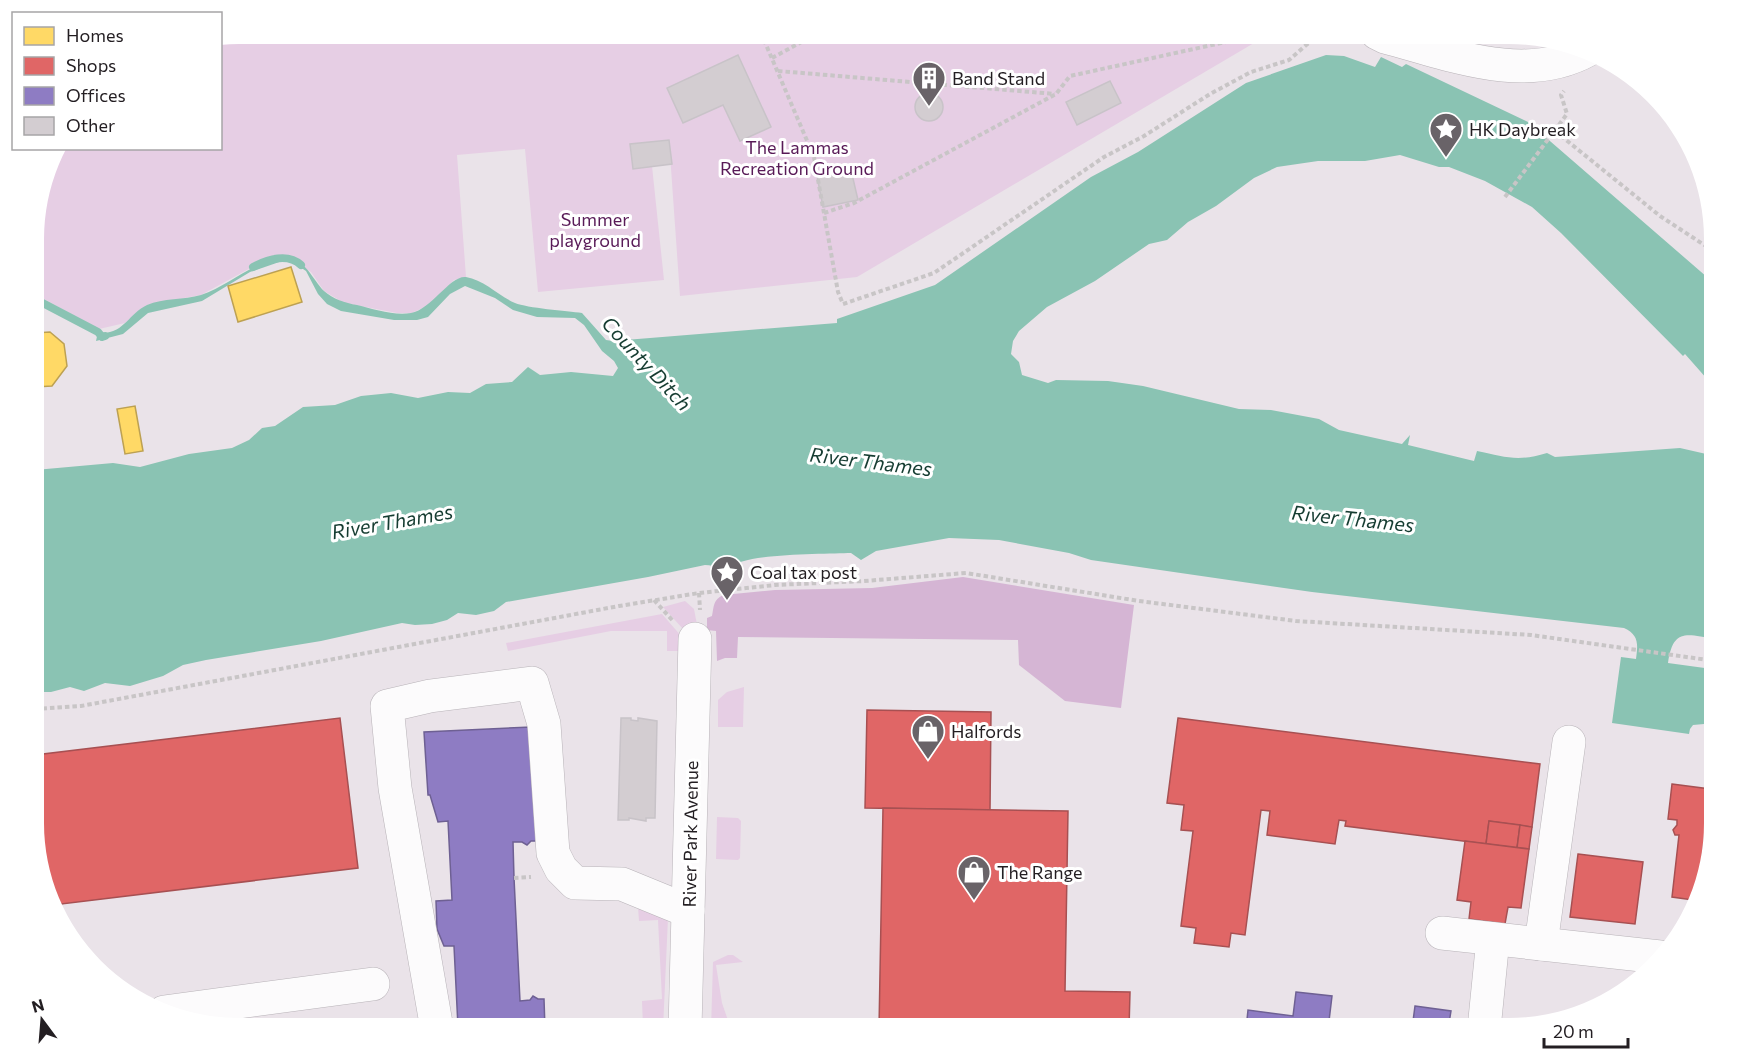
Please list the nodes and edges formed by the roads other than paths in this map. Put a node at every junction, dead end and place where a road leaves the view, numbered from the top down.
1 (1412, 44) edge
2 (1575, 55) edge
3 (695, 639) dead end
4 (1569, 742) dead end
5 (688, 911) junction
6 (1442, 933) dead end
7 (1493, 939) junction
8 (1541, 944) junction
9 (1651, 956) edge
10 (374, 984) dead end
11 (181, 1010) edge
12 (435, 1018) edge
13 (686, 1018) edge
14 (1485, 1018) edge

1 - 2 street
3 - 5 street, River Park Avenue
4 - 8 street
5 - 12 street
5 - 13 street, River Park Avenue
6 - 7 street
7 - 8 street
7 - 14 street
8 - 9 street
10 - 11 street

